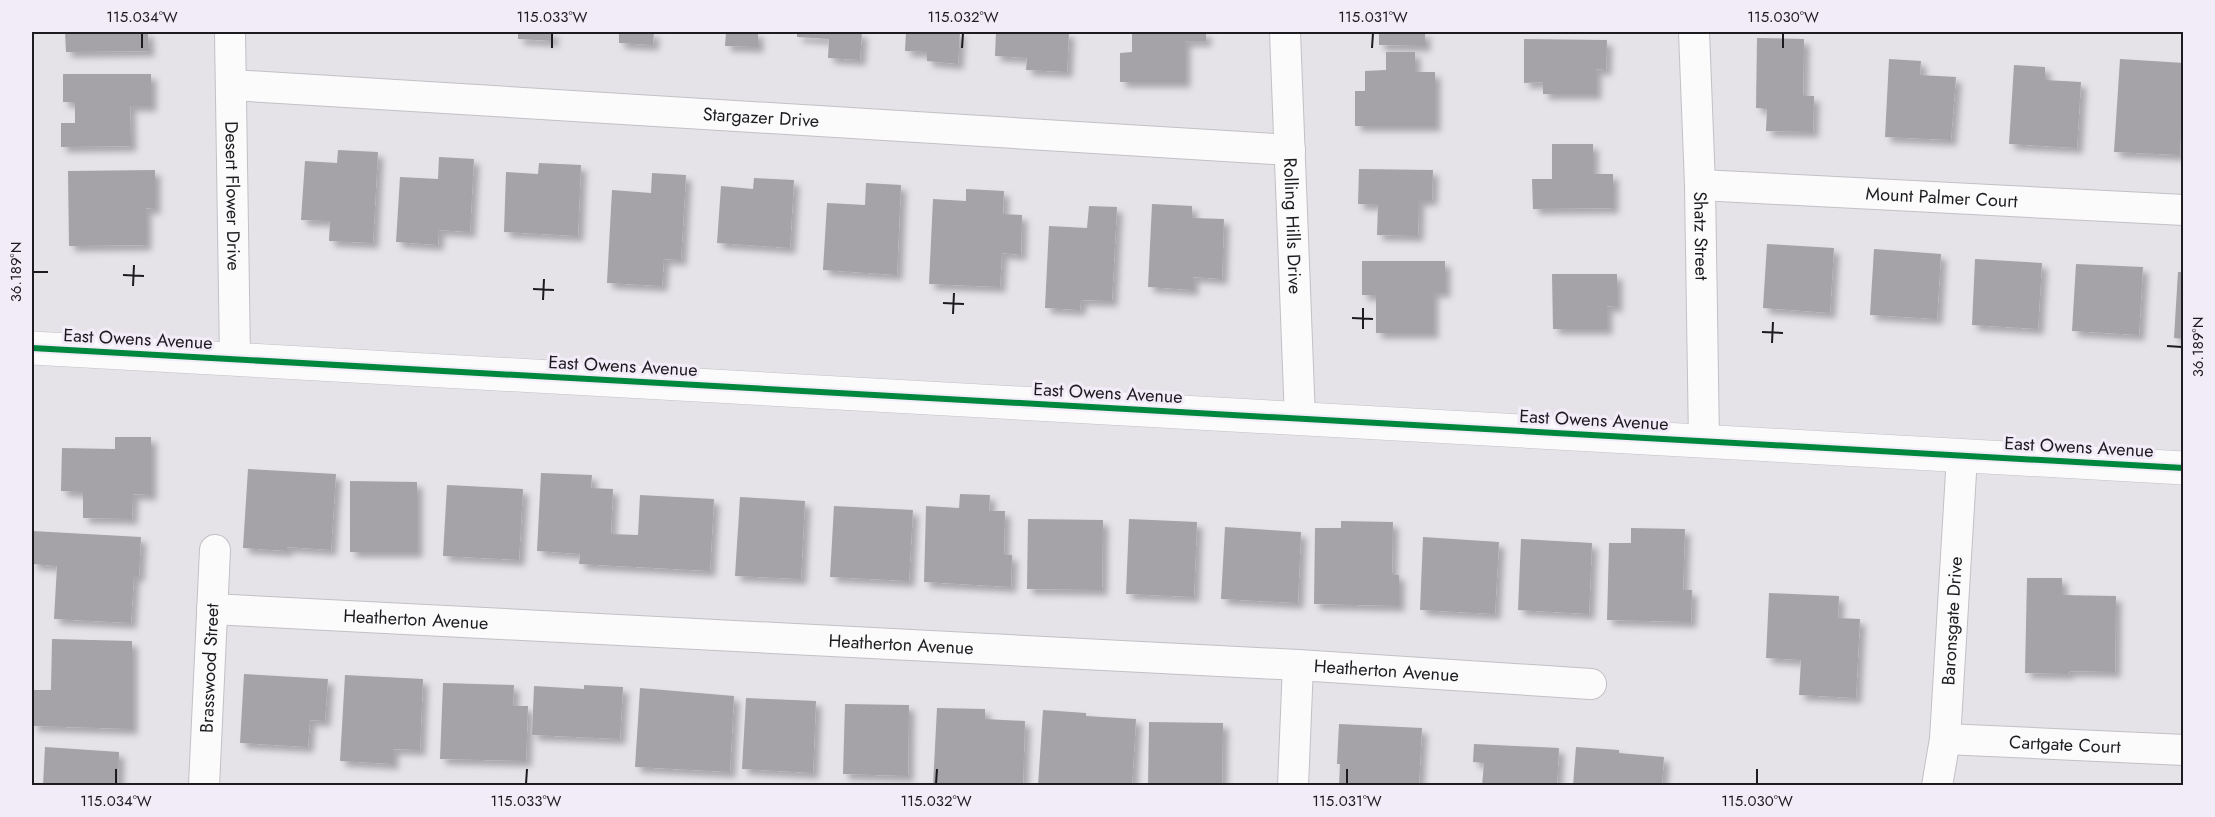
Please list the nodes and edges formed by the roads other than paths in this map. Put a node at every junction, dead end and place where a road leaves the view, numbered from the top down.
1 (230, 32) edge
2 (1285, 32) edge
3 (1694, 32) edge
4 (232, 85) junction
5 (1290, 150) junction
6 (1700, 185) junction
7 (2184, 210) edge
8 (32, 348) edge
9 (235, 359) junction
10 (1300, 419) junction
11 (1704, 441) junction
12 (1962, 456) junction
13 (2184, 468) edge
14 (215, 550) dead end
15 (212, 609) junction
16 (1298, 665) junction
17 (1591, 684) dead end
18 (1945, 739) junction
19 (2184, 750) edge
20 (204, 786) edge
21 (1293, 786) edge
22 (1937, 786) edge

1 - 4 street, Desert Flower Drive
2 - 5 street, Rolling Hills Drive
3 - 6 street, Shatz Street
4 - 5 street, Stargazer Drive
4 - 9 street, Desert Flower Drive
5 - 10 street, Rolling Hills Drive
6 - 7 street, Mount Palmer Court
6 - 11 street, Shatz Street
8 - 9 main road, East Owens Avenue
9 - 10 main road, East Owens Avenue
10 - 11 main road, East Owens Avenue
11 - 12 main road, East Owens Avenue
12 - 13 main road, East Owens Avenue
12 - 18 street, Baronsgate Drive
14 - 15 street, Brasswood Street
15 - 16 street, Heatherton Avenue
15 - 20 street, Brasswood Street
16 - 17 street, Heatherton Avenue
16 - 21 street
18 - 19 street, Cartgate Court
18 - 22 street, Baronsgate Drive

